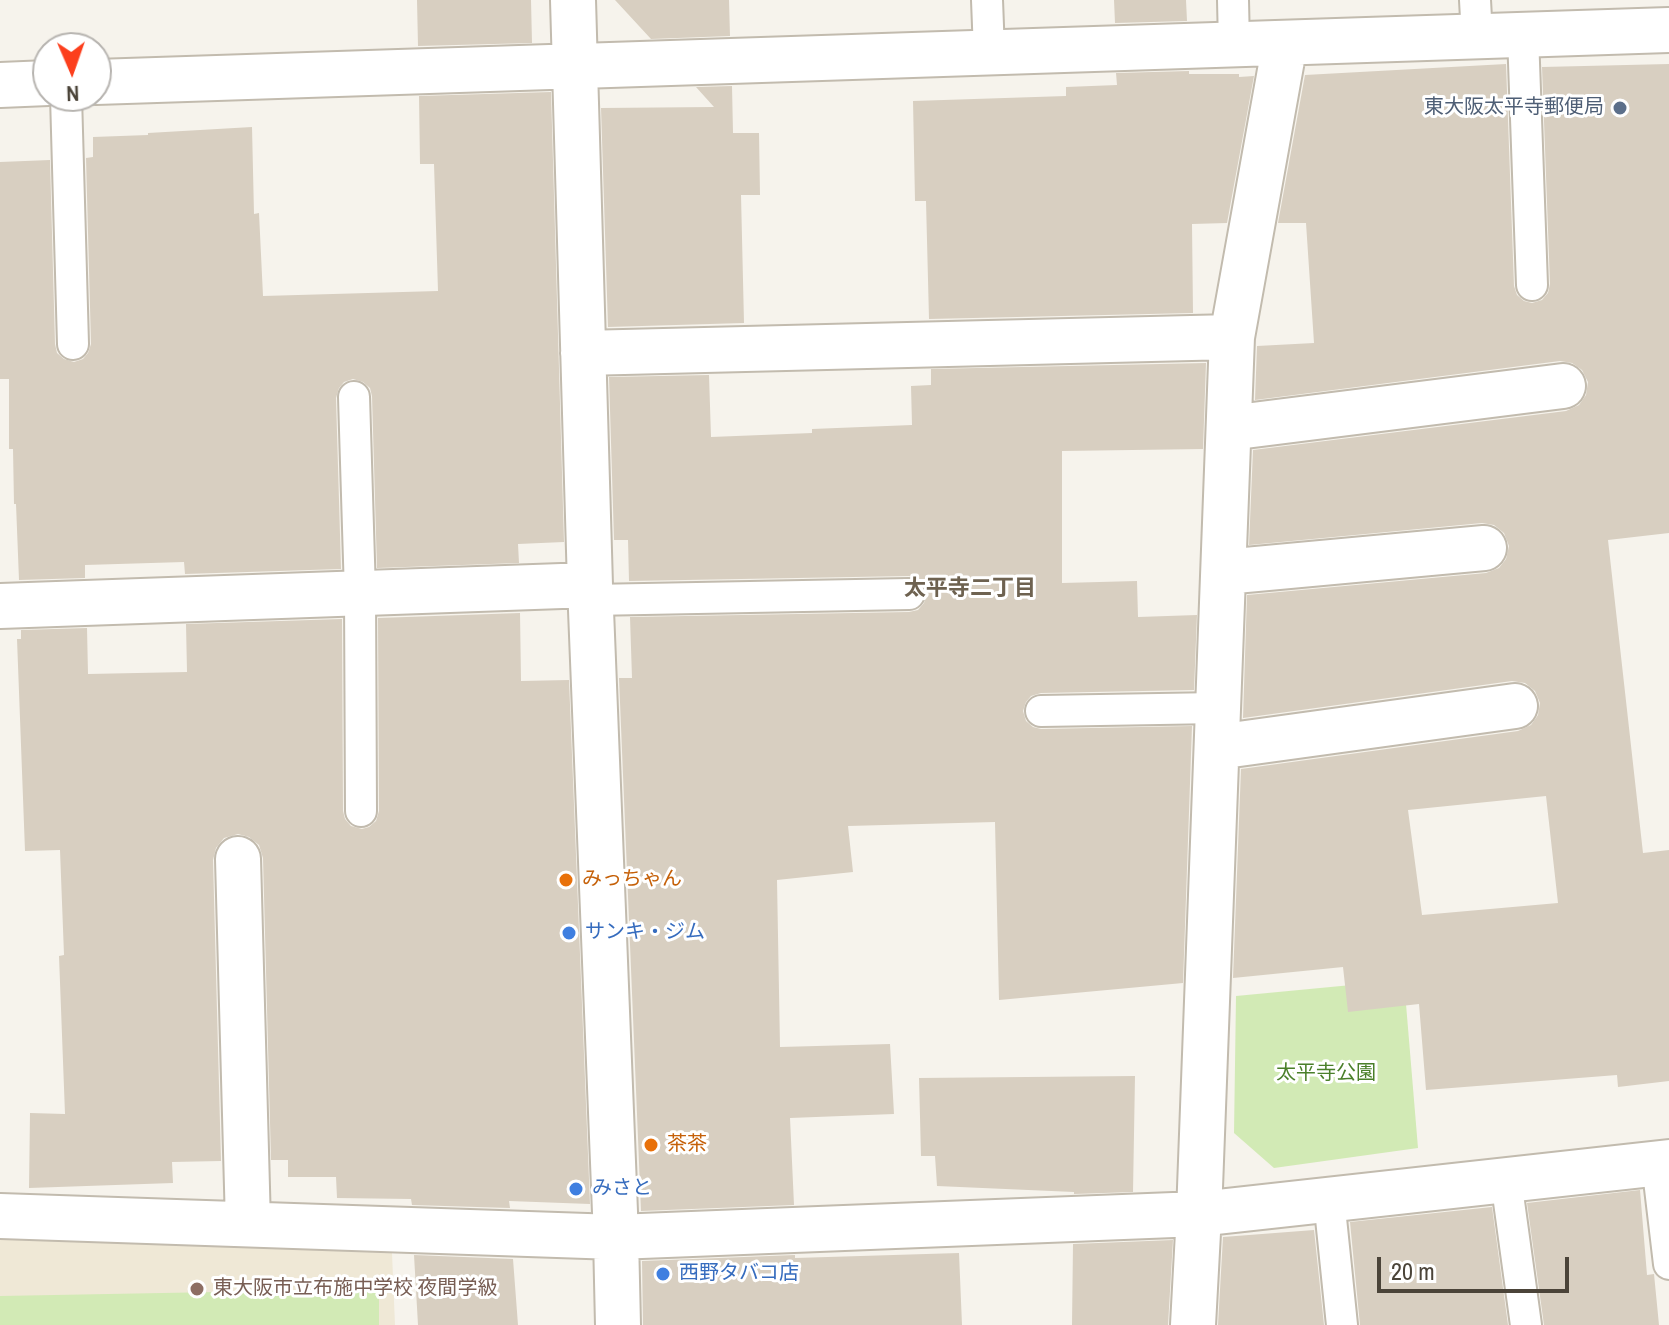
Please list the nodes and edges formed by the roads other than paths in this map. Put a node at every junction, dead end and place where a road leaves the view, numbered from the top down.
1 (573, 0) edge
2 (987, 0) edge
3 (1233, 0) edge
4 (1476, 18) edge
5 (1669, 30) edge
6 (1523, 35) junction
7 (1285, 43) junction
8 (1234, 45) junction
9 (989, 52) junction
10 (575, 67) junction
11 (112, 81) edge
12 (32, 84) edge
13 (0, 85) edge
14 (66, 112) edge
15 (1532, 285) dead end
16 (1232, 337) junction
17 (73, 344) dead end
18 (583, 353) junction
19 (1563, 386) dead end
20 (354, 397) dead end
21 (1229, 428) junction
22 (1484, 548) dead end
23 (1224, 572) junction
24 (590, 592) junction
25 (360, 593) junction
26 (909, 594) dead end
27 (0, 606) edge
28 (1515, 706) dead end
29 (1041, 711) dead end
30 (1217, 727) junction
31 (361, 811) dead end
32 (238, 859) dead end
33 (1663, 1163) edge
34 (1506, 1180) junction
35 (1329, 1199) junction
36 (1199, 1214) junction
37 (0, 1216) edge
38 (248, 1224) junction
39 (616, 1237) junction
40 (1669, 1264) edge
41 (618, 1325) edge
42 (1193, 1325) edge
43 (1342, 1325) edge
44 (1526, 1325) edge

1 - 10 street
2 - 9 lane
3 - 8 lane
4 - 6 street
4 - 7 street
5 - 6 street
6 - 15 lane
7 - 8 street
7 - 16 street
8 - 9 street
9 - 10 street
10 - 11 street
10 - 18 street
12 - 13 street
14 - 17 lane
16 - 18 street
16 - 21 street
18 - 24 street
19 - 21 street
20 - 25 lane
21 - 23 street
22 - 23 street
23 - 30 street
24 - 25 street
24 - 26 lane
24 - 39 street
25 - 27 street
25 - 31 lane
28 - 30 street
29 - 30 lane
30 - 36 street
32 - 38 street
33 - 34 street
33 - 40 lane
34 - 35 street
34 - 44 lane
35 - 36 street
35 - 43 lane
36 - 39 street
36 - 42 street
37 - 38 street
38 - 39 street
39 - 41 street

